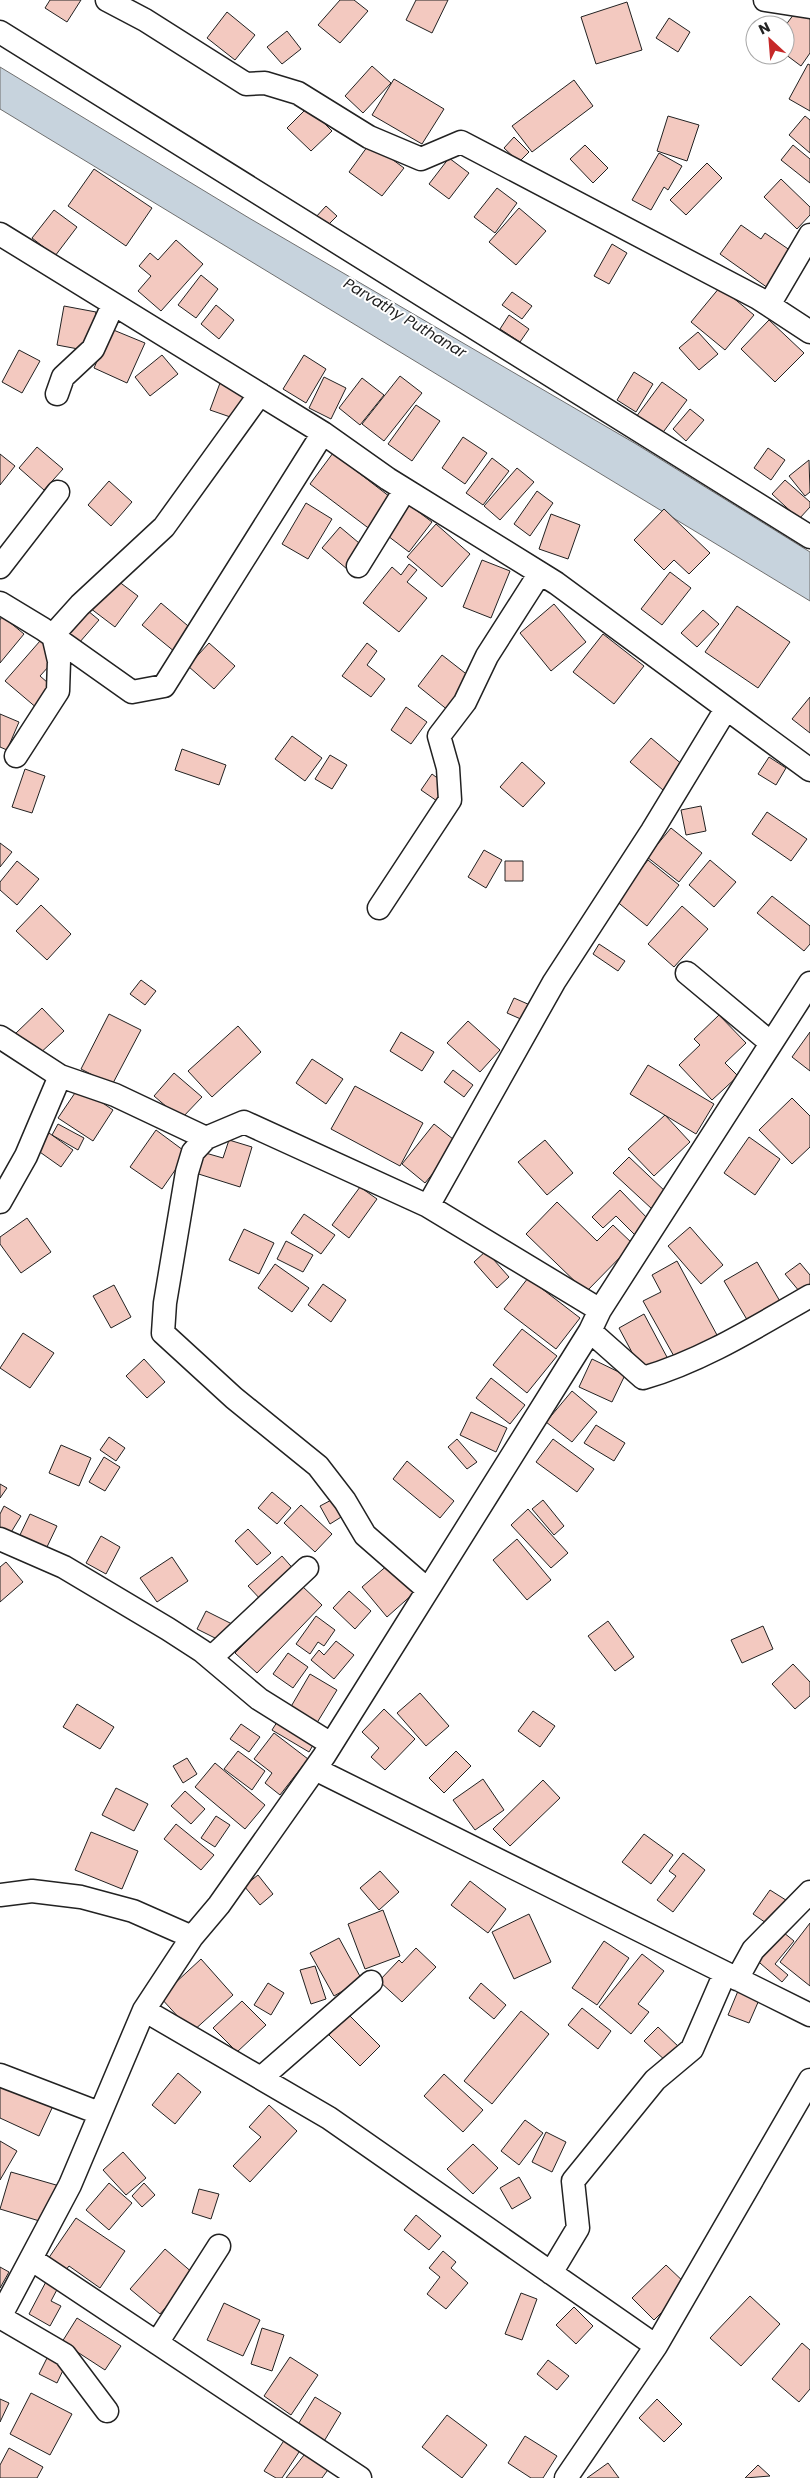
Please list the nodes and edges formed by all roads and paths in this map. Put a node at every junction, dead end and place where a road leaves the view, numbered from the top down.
1 (107, 0) edge
2 (765, 0) edge
3 (810, 7) edge
4 (0, 32) edge
5 (0, 234) edge
6 (810, 235) edge
7 (113, 305) junction
8 (769, 305) junction
9 (810, 332) edge
10 (57, 394) dead end
11 (260, 394) junction
12 (323, 433) junction
13 (405, 490) junction
14 (58, 492) dead end
15 (810, 537) edge
16 (358, 566) dead end
17 (0, 567) edge
18 (540, 573) junction
19 (0, 604) edge
20 (53, 636) junction
21 (726, 709) junction
22 (16, 756) dead end
23 (810, 770) edge
24 (379, 908) dead end
25 (687, 973) dead end
26 (810, 983) edge
27 (0, 1037) edge
28 (771, 1043) junction
29 (60, 1076) junction
30 (206, 1138) junction
31 (0, 1202) edge
32 (428, 1206) junction
33 (810, 1296) edge
34 (600, 1310) junction
35 (590, 1331) junction
36 (0, 1539) edge
37 (307, 1568) dead end
38 (428, 1590) junction
39 (211, 1658) junction
40 (331, 1744) junction
41 (315, 1769) junction
42 (810, 1892) edge
43 (0, 1895) edge
44 (192, 1937) junction
45 (731, 1976) junction
46 (371, 1982) dead end
47 (144, 2010) junction
48 (810, 2015) edge
49 (0, 2075) edge
50 (261, 2078) junction
51 (810, 2080) edge
52 (99, 2113) junction
53 (219, 2246) dead end
54 (31, 2259) junction
55 (551, 2273) junction
56 (0, 2317) edge
57 (157, 2343) junction
58 (656, 2346) junction
59 (107, 2411) dead end
60 (360, 2478) edge
61 (566, 2478) edge

1 - 8 street
2 - 3 street
4 - 15 street
5 - 7 street
6 - 8 street
7 - 10 street
7 - 11 street
8 - 9 street
11 - 12 street
11 - 20 street
12 - 13 street
12 - 20 street
13 - 16 street
13 - 18 street
14 - 17 street
18 - 21 street
18 - 24 street
19 - 20 street
20 - 22 street
21 - 23 street
21 - 32 street
25 - 28 street
26 - 28 street
27 - 29 street
28 - 34 street
29 - 30 street
29 - 31 street
30 - 32 street
30 - 38 street
32 - 34 street
33 - 35 street
34 - 35 street
35 - 38 street
36 - 39 street
37 - 39 street
38 - 40 street
39 - 40 street
40 - 41 street
41 - 44 street
41 - 45 street
42 - 45 street
43 - 44 street
44 - 47 street
45 - 48 street
45 - 55 street
46 - 50 street
47 - 50 street
47 - 52 street
49 - 52 street
50 - 55 street
51 - 58 street
52 - 54 street
53 - 57 street
54 - 56 street
54 - 57 street
55 - 58 street
56 - 59 street
57 - 60 street
58 - 61 street

